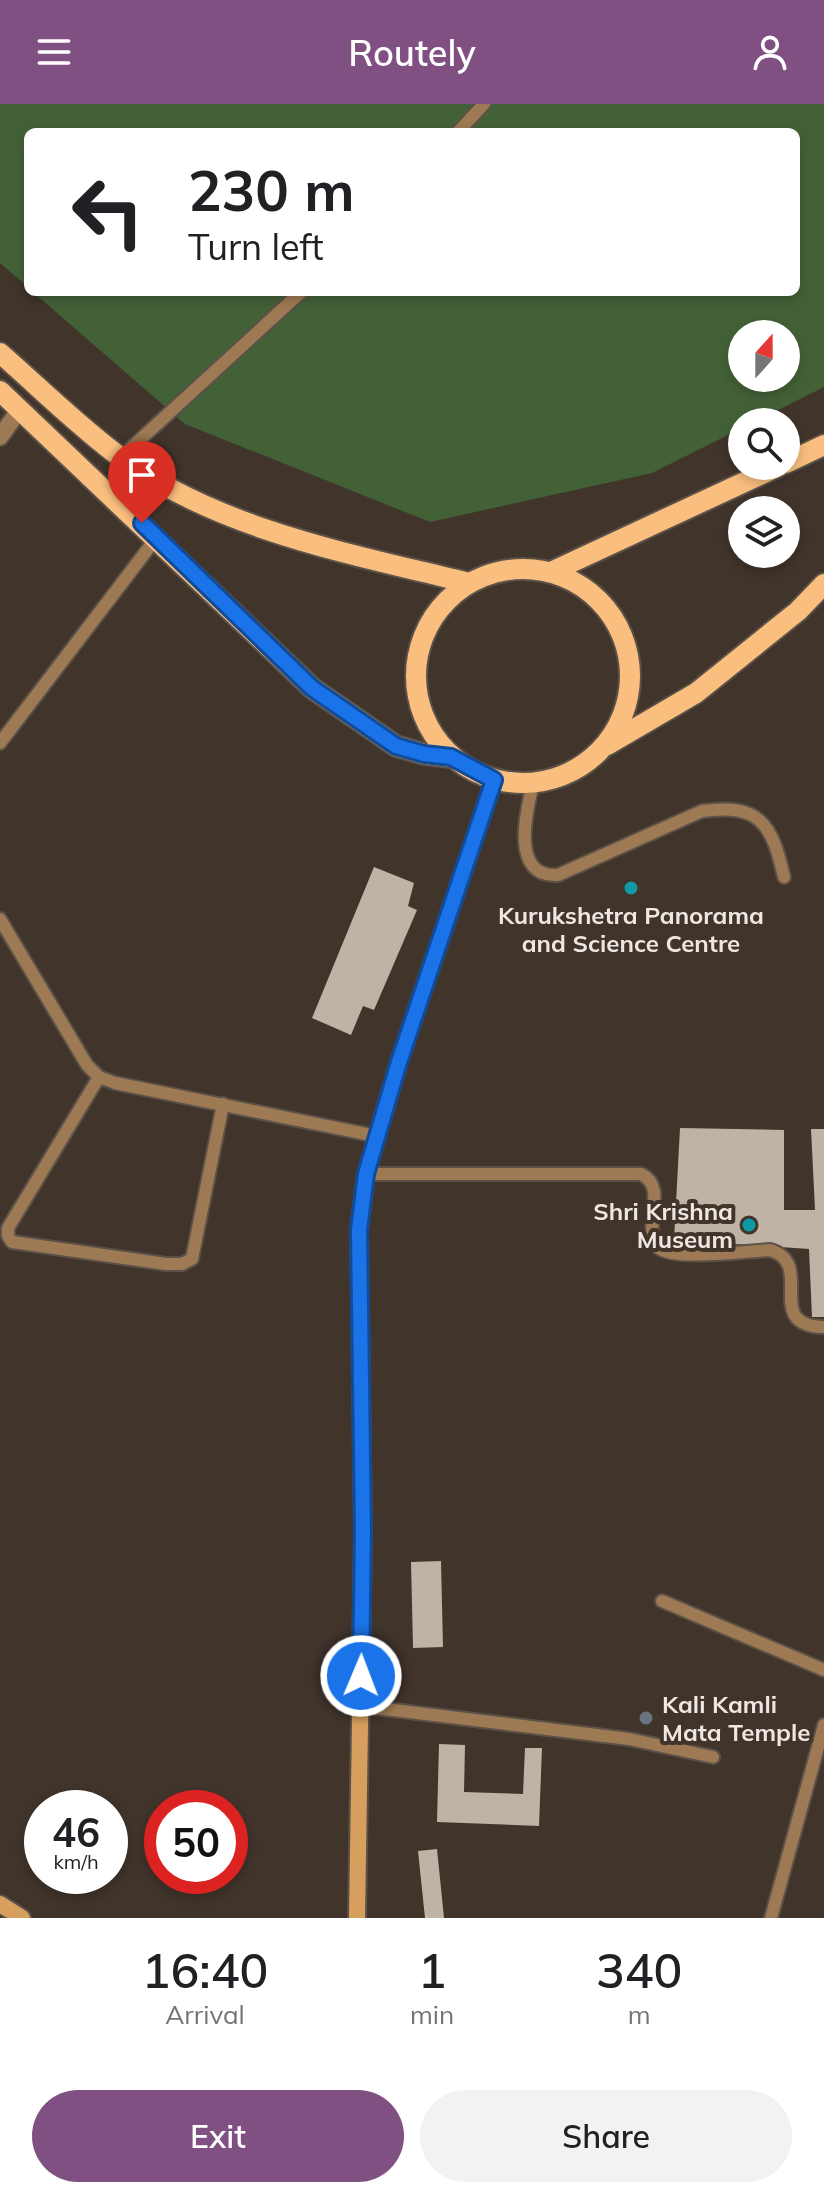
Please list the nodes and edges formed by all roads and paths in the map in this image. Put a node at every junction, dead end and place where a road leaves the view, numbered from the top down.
1 (484, 104) edge
2 (462, 128) edge
3 (297, 296) edge
4 (0, 353) edge
5 (0, 391) edge
6 (20, 409) junction
7 (0, 437) edge
8 (824, 445) edge
9 (800, 456) edge
10 (120, 458) junction
11 (749, 480) edge
12 (157, 537) junction
13 (551, 572) junction
14 (469, 583) junction
15 (824, 584) edge
16 (0, 743) edge
17 (606, 746) junction
18 (451, 757) junction
19 (494, 780) junction
20 (533, 784) junction
21 (784, 877) dead end
22 (0, 919) edge
23 (99, 1077) junction
24 (223, 1104) junction
25 (376, 1136) junction
26 (366, 1174) junction
27 (824, 1327) edge
28 (662, 1601) dead end
29 (824, 1670) edge
30 (360, 1706) junction
31 (824, 1725) edge
32 (713, 1757) dead end
33 (0, 1904) edge
34 (22, 1918) edge
35 (357, 1918) edge
36 (771, 1918) edge

1 - 2 lane
3 - 10 lane
4 - 10 main road
5 - 6 main road
6 - 7 street
6 - 12 main road
8 - 9 main road
10 - 14 main road
11 - 13 main road
12 - 16 lane
12 - 18 main road
13 - 14 main road
13 - 17 main road
14 - 18 main road
15 - 17 main road
17 - 20 main road
18 - 19 main road
19 - 20 main road
19 - 25 main road
20 - 21 lane
22 - 23 lane
23 - 24 lane
23 - 24 lane
24 - 25 lane
25 - 26 main road
26 - 27 lane
26 - 30 main road
28 - 29 lane
30 - 32 lane
30 - 35 main road
31 - 36 lane
33 - 34 main road

